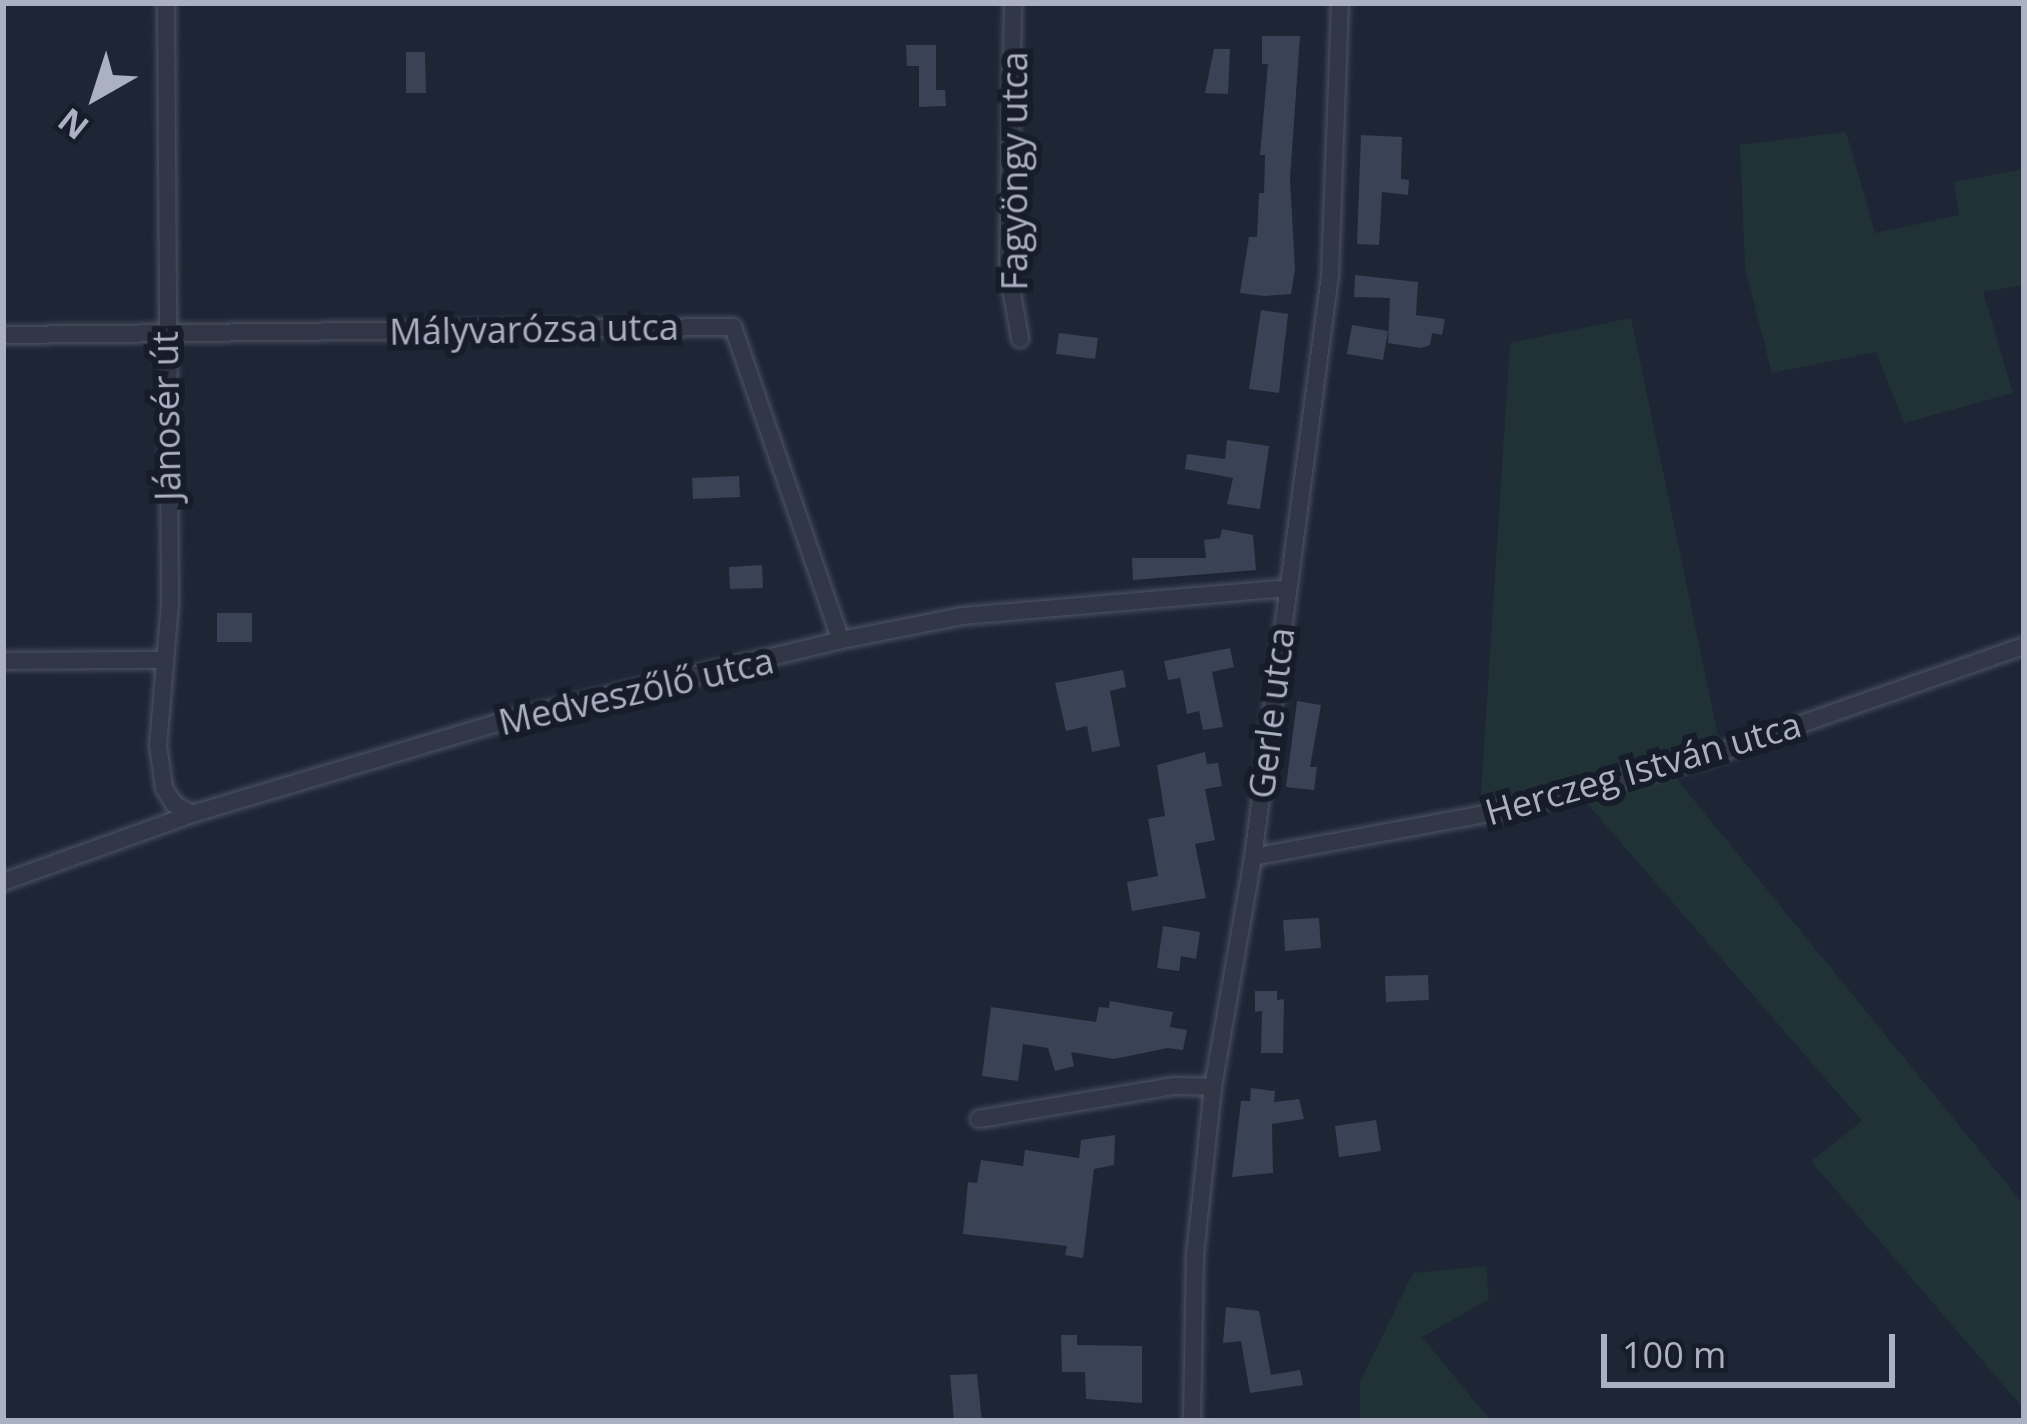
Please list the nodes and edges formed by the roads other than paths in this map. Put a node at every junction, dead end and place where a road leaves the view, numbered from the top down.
1 (166, 3) edge
2 (1013, 3) edge
3 (1340, 3) edge
4 (164, 334) junction
5 (3, 335) edge
6 (1020, 339) dead end
7 (1288, 588) junction
8 (841, 640) junction
9 (2024, 646) edge
10 (164, 660) junction
11 (3, 661) edge
12 (192, 814) junction
13 (1252, 857) junction
14 (3, 882) edge
15 (1214, 1087) junction
16 (979, 1119) dead end
17 (1192, 1421) edge

1 - 4 street, Jánosér út
2 - 6 street, Fagyöngy utca
3 - 7 street, Gerle utca
4 - 5 street, Mályvarózsa utca
4 - 8 street, Mályvarózsa utca
4 - 10 street, Jánosér út
7 - 8 street, Medveszőlő utca
7 - 13 street, Gerle utca
8 - 12 street, Medveszőlő utca
9 - 13 street, Herczeg István utca
10 - 11 street
10 - 12 street, Jánosér út
12 - 14 street, Medveszőlő utca
13 - 15 street, Gerle utca
15 - 16 street
15 - 17 street, Gerle utca

